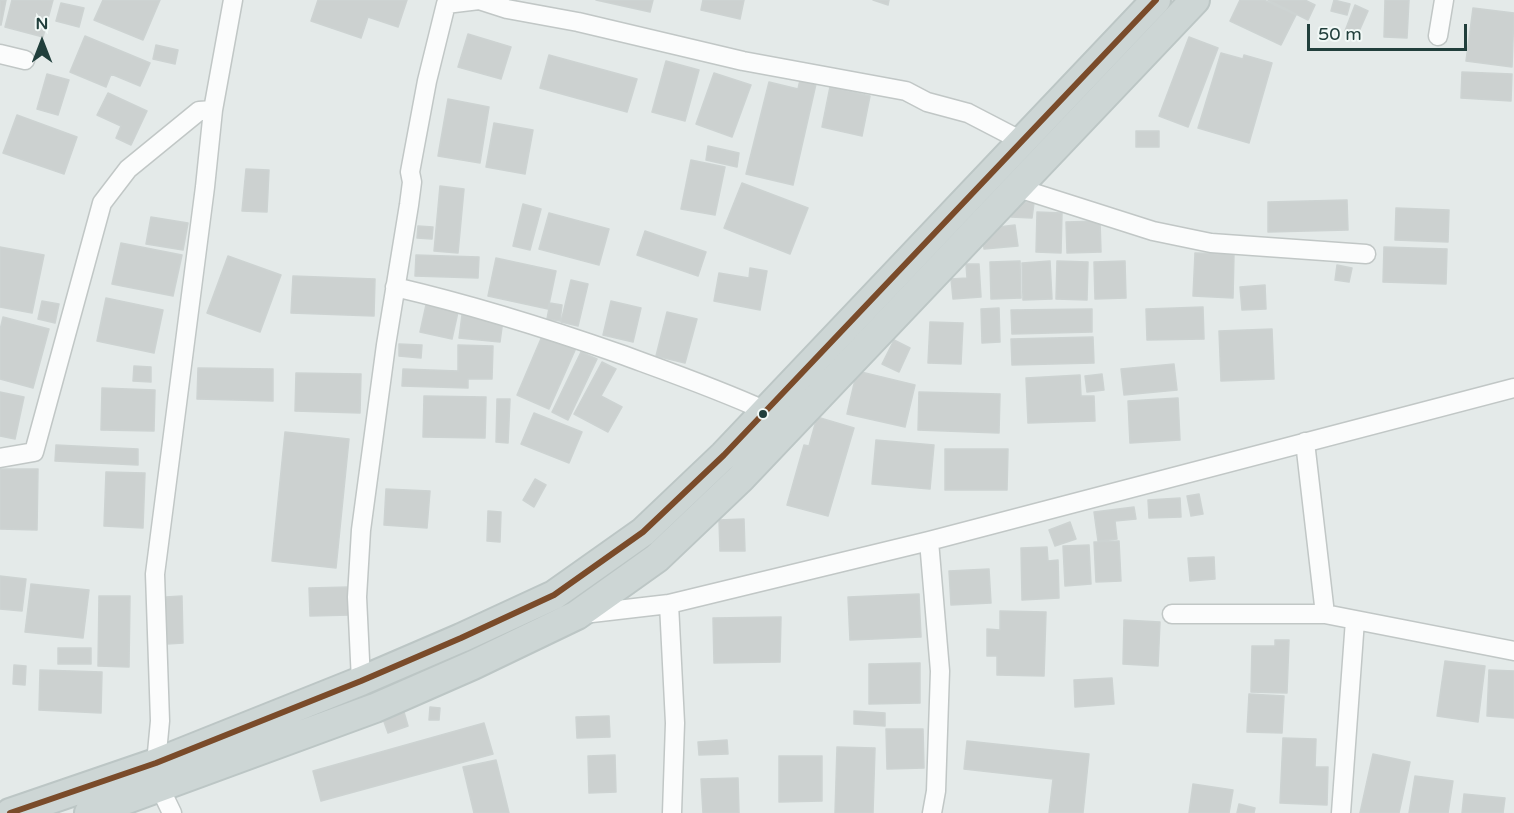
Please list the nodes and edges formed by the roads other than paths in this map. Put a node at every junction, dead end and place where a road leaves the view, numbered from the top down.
1 (233, 0) edge
2 (1156, 0) edge
3 (1195, 0) edge
4 (1444, 0) edge
5 (505, 5) edge
6 (1438, 36) dead end
7 (0, 54) edge
8 (25, 60) dead end
9 (213, 110) junction
10 (1022, 141) junction
11 (1015, 187) junction
12 (1366, 254) dead end
13 (395, 287) junction
14 (1514, 388) edge
15 (766, 411) junction
16 (1305, 442) junction
17 (0, 458) edge
18 (929, 541) junction
19 (554, 596) junction
20 (669, 604) junction
21 (1172, 614) dead end
22 (1326, 614) junction
23 (577, 615) junction
24 (1355, 620) junction
25 (1514, 651) edge
26 (361, 681) junction
27 (158, 775) junction
28 (102, 810) edge
29 (10, 813) edge
30 (172, 813) edge
31 (672, 813) edge
32 (932, 813) edge
33 (1341, 813) edge

1 - 9 street
2 - 10 main road
3 - 11 main road
4 - 6 street
5 - 10 street
5 - 13 street
7 - 8 street
9 - 17 street
9 - 27 street
10 - 15 main road
11 - 12 street
11 - 23 main road
13 - 15 street
13 - 26 street
14 - 16 street
15 - 19 main road
16 - 18 street
16 - 22 street
18 - 20 street
18 - 32 street
19 - 23 street
19 - 26 main road
20 - 23 street
20 - 31 street
21 - 22 street
22 - 24 street
23 - 27 main road
24 - 25 street
24 - 33 street
26 - 27 main road
27 - 28 main road
27 - 29 main road
27 - 30 street

